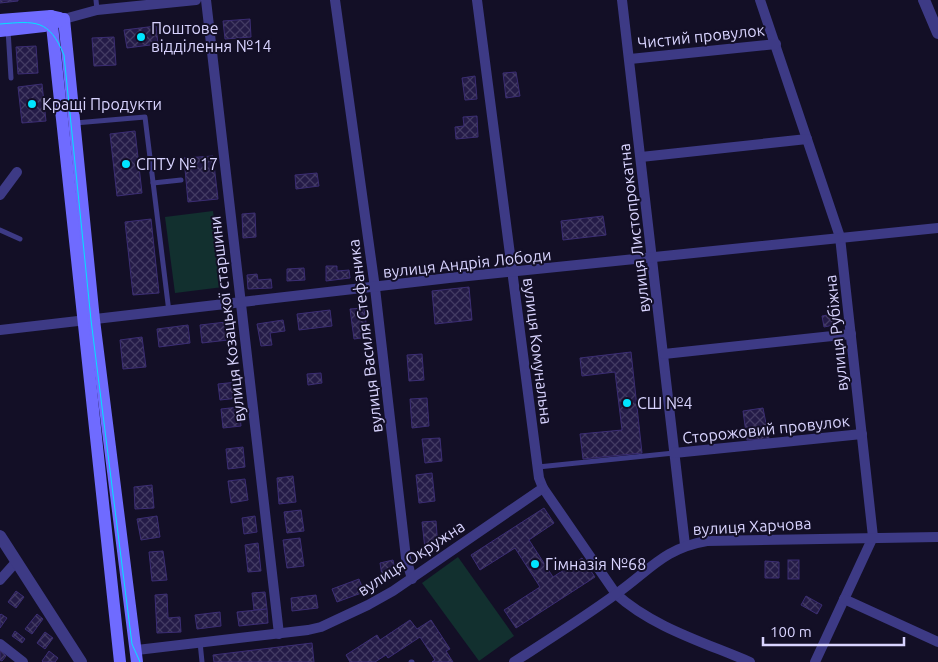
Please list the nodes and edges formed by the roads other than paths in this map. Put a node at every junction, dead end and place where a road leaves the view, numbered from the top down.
1 (196, 0) edge
2 (206, 0) edge
3 (335, 0) edge
4 (477, 0) edge
5 (622, 0) edge
6 (760, 0) edge
7 (924, 0) edge
8 (173, 1) edge
9 (96, 5) edge
10 (56, 20) junction
11 (4, 25) edge
12 (938, 33) edge
13 (776, 44) junction
14 (630, 59) junction
15 (11, 78) dead end
16 (75, 123) junction
17 (807, 139) junction
18 (641, 157) junction
19 (17, 172) dead end
20 (181, 180) dead end
21 (153, 183) junction
22 (0, 195) edge
23 (938, 228) edge
24 (0, 230) edge
25 (840, 237) junction
26 (20, 239) dead end
27 (653, 257) junction
28 (512, 273) junction
29 (375, 288) junction
30 (240, 303) junction
31 (169, 312) junction
32 (90, 320) junction
33 (0, 330) edge
34 (851, 334) junction
35 (664, 354) junction
36 (862, 434) junction
37 (674, 453) junction
38 (538, 467) junction
39 (542, 488) junction
40 (0, 536) edge
41 (873, 537) junction
42 (938, 538) edge
43 (685, 544) junction
44 (16, 562) junction
45 (412, 579) junction
46 (0, 580) edge
47 (616, 594) junction
48 (844, 599) junction
49 (278, 634) junction
50 (200, 642) junction
51 (938, 642) edge
52 (0, 644) edge
53 (137, 656) edge
54 (22, 662) edge
55 (81, 662) edge
56 (120, 662) edge
57 (202, 662) edge
58 (514, 662) edge
59 (750, 662) edge
60 (815, 662) edge

1 - 8 street
2 - 30 street, вулиця Козацької старшини
3 - 29 street, вулиця Василя Стефаника
4 - 28 street, вулиця Комунальна
5 - 14 street, вулиця Листопрокатна
6 - 13 street, вулиця Рубіжна
7 - 12 street
8 - 9 street
9 - 10 street
10 - 11 main road
10 - 16 main road
10 - 32 main road
11 - 15 lane
13 - 14 street, Чистий провулок
13 - 17 street, вулиця Рубіжна
14 - 18 street, вулиця Листопрокатна
16 - 21 lane
16 - 32 main road
17 - 18 street
17 - 25 street, вулиця Рубіжна
18 - 27 street, вулиця Листопрокатна
19 - 22 street
20 - 21 lane
21 - 31 lane
23 - 25 street, вулиця Андрія Лободи
24 - 26 lane
25 - 27 street, вулиця Андрія Лободи
25 - 34 street, вулиця Рубіжна
27 - 28 street, вулиця Андрія Лободи
27 - 35 street, вулиця Листопрокатна
28 - 29 street, вулиця Андрія Лободи
28 - 38 street, вулиця Комунальна
29 - 30 street, вулиця Андрія Лободи
29 - 45 street, вулиця Василя Стефаника
30 - 31 street, вулиця Андрія Лободи
30 - 49 street, вулиця Козацької старшини
31 - 32 street, вулиця Андрія Лободи
32 - 33 street, вулиця Андрія Лободи
32 - 53 main road
32 - 56 main road
34 - 35 street
34 - 36 street, вулиця Рубіжна
35 - 37 street, вулиця Листопрокатна
36 - 37 street, Сторожовий провулок
36 - 41 street, вулиця Рубіжна
37 - 38 lane
37 - 43 street, вулиця Листопрокатна
38 - 39 street, вулиця Комунальна
39 - 45 street, вулиця Окружна
39 - 47 street, вулиця Комунальна
40 - 44 street
41 - 42 street, вулиця Харчова
41 - 43 street, вулиця Харчова
41 - 48 street
43 - 47 street, вулиця Харчова
44 - 46 street
44 - 55 street
45 - 49 street, вулиця Окружна
47 - 58 street, вулиця Харчова
47 - 59 street, вулиця Комунальна
48 - 51 street
48 - 60 street
49 - 50 street, вулиця Окружна
50 - 53 street, вулиця Окружна
50 - 57 lane
52 - 54 street

